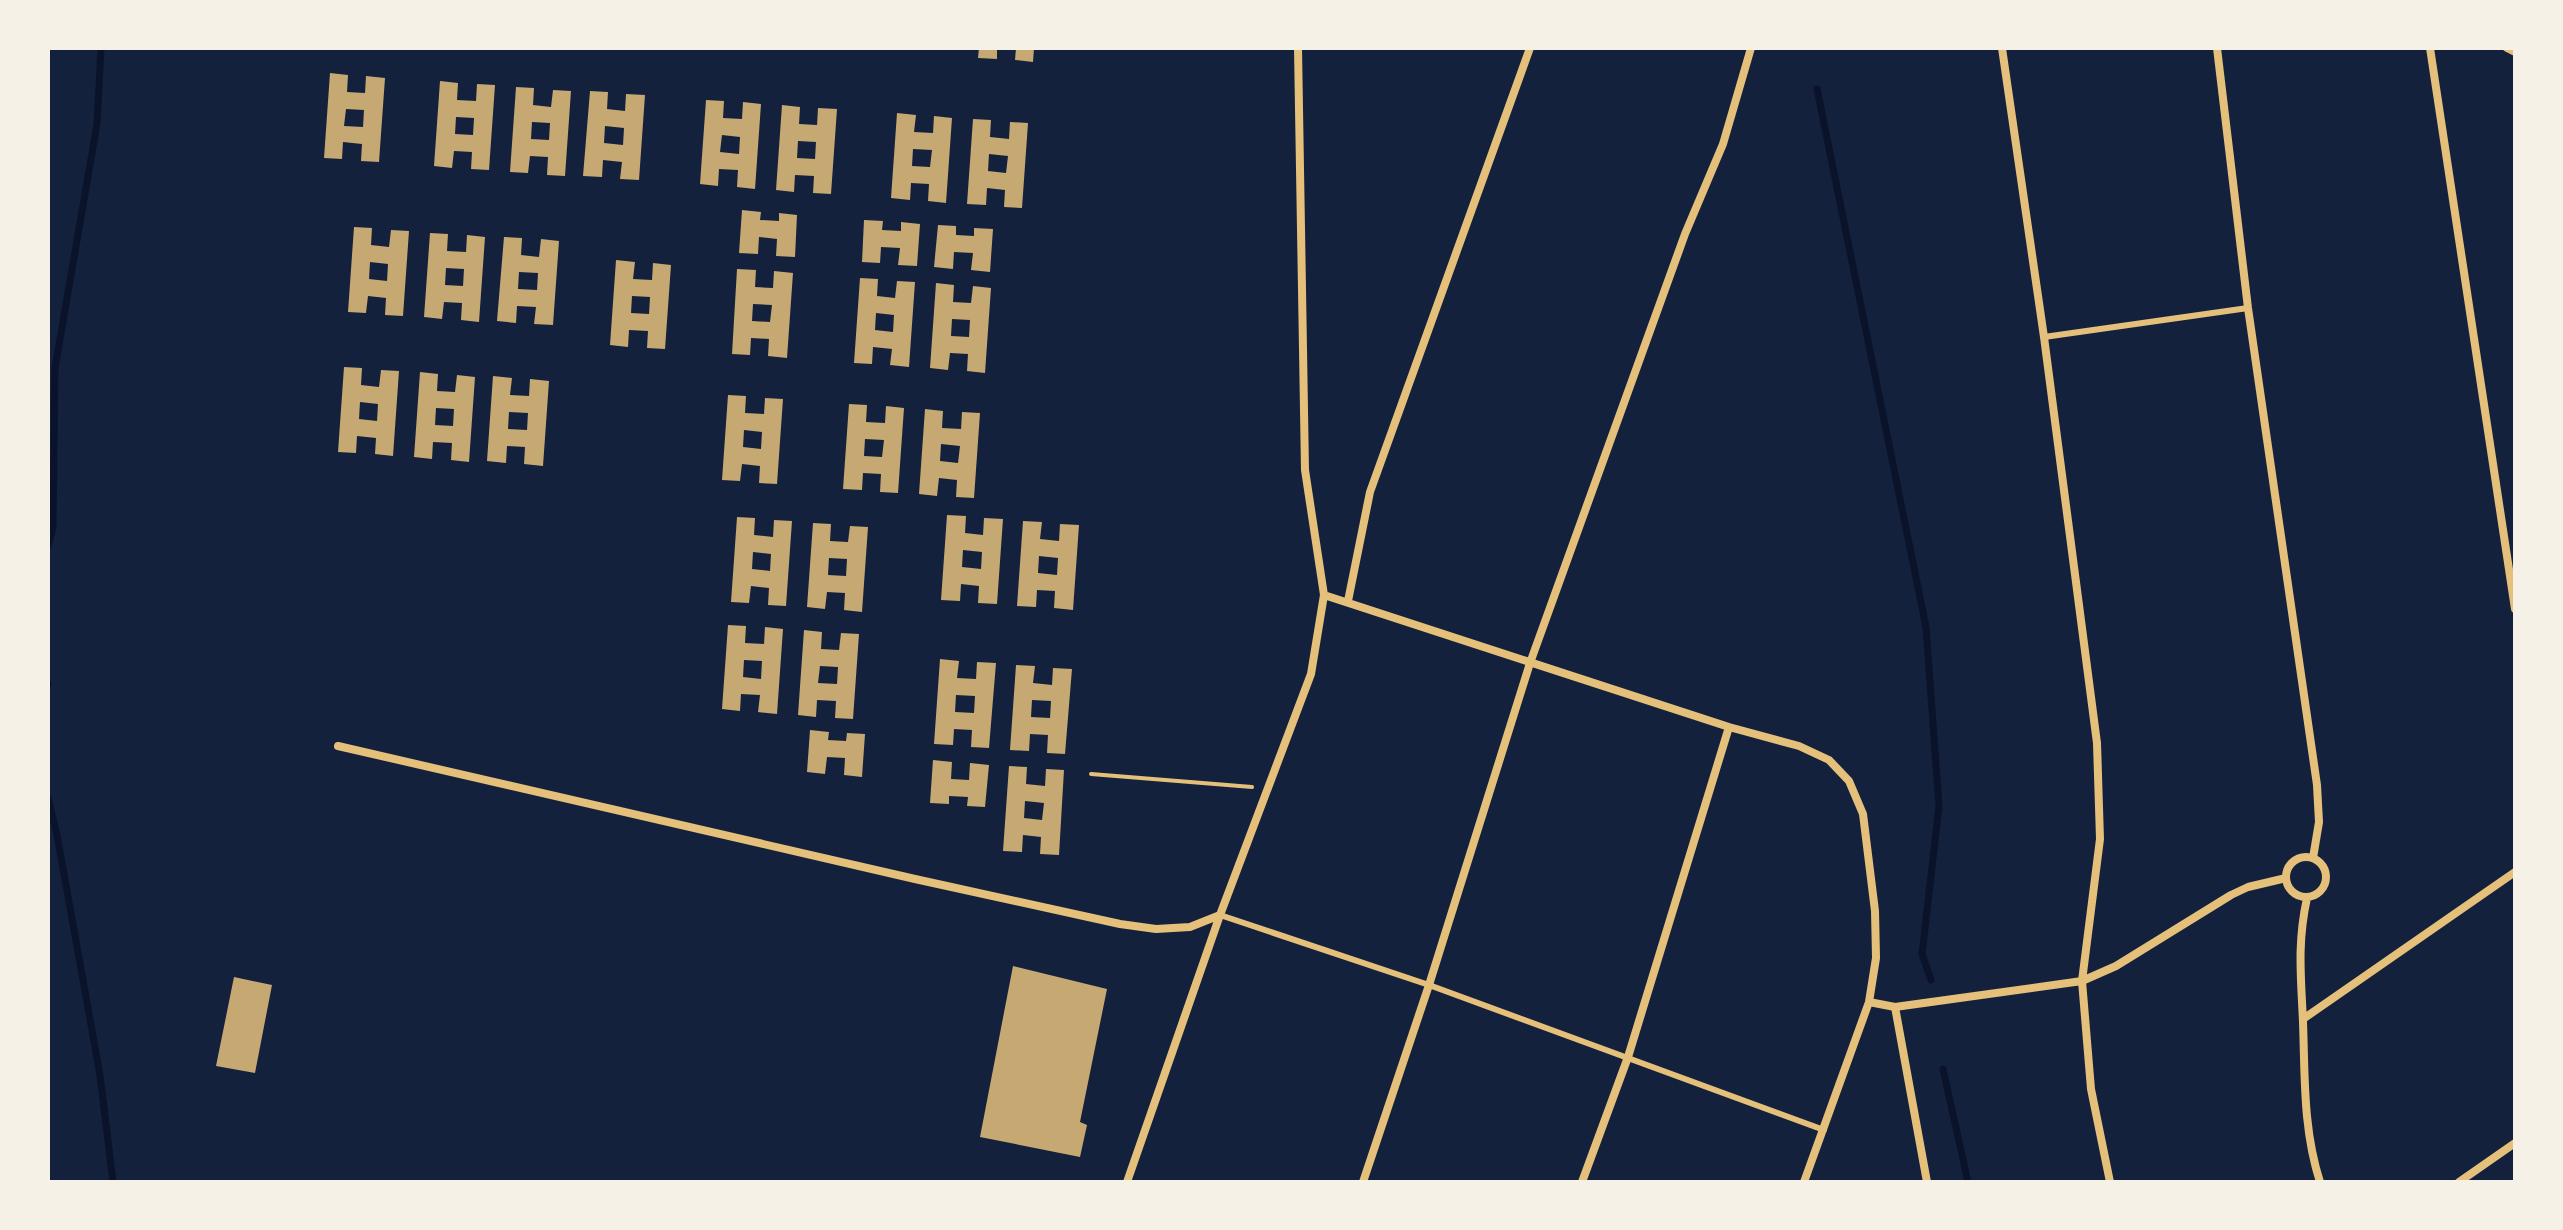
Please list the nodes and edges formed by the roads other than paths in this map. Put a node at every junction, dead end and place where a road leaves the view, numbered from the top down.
1 (1298, 48) edge
2 (1530, 48) edge
3 (1751, 48) edge
4 (2002, 48) edge
5 (2217, 48) edge
6 (2430, 48) edge
7 (2507, 48) edge
8 (2515, 52) edge
9 (2248, 308) junction
10 (2044, 337) junction
11 (1324, 595) junction
12 (1348, 601) junction
13 (2515, 609) edge
14 (1530, 663) junction
15 (1729, 727) junction
16 (338, 746) dead end
17 (2313, 858) junction
18 (2515, 872) edge
19 (2286, 878) junction
20 (2307, 898) junction
21 (1220, 915) junction
22 (2082, 981) junction
23 (1429, 985) junction
24 (1869, 1002) junction
25 (1895, 1007) junction
26 (2303, 1019) junction
27 (1628, 1057) junction
28 (1824, 1130) junction
29 (2515, 1143) edge
30 (1127, 1182) edge
31 (1363, 1182) edge
32 (1582, 1182) edge
33 (1804, 1182) edge
34 (1927, 1182) edge
35 (2110, 1182) edge
36 (2320, 1182) edge
37 (2459, 1182) edge

1 - 11 street
2 - 12 street
3 - 14 street
4 - 10 street
5 - 9 street
6 - 13 street
7 - 8 street
9 - 10 lane
9 - 17 street
10 - 22 street
11 - 12 street
11 - 21 street
12 - 14 street
14 - 15 street
14 - 23 street
15 - 24 street
15 - 27 street
16 - 21 street
17 - 19 street
17 - 20 street
18 - 26 street
19 - 20 street
19 - 22 street
20 - 26 street
21 - 23 lane
21 - 30 street
22 - 25 street
22 - 35 street
23 - 27 lane
23 - 31 street
24 - 25 street
24 - 28 street
25 - 34 street
26 - 36 street
27 - 28 lane
27 - 32 street
28 - 33 street
29 - 37 street

